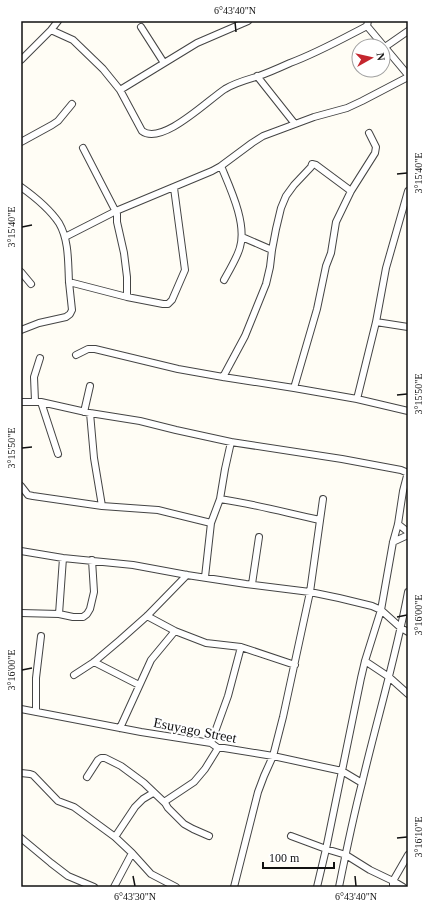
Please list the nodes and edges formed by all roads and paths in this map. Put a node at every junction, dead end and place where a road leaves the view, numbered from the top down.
1 (58, 21) edge
2 (248, 21) edge
3 (368, 23) edge
4 (141, 27) dead end
5 (51, 30) junction
6 (408, 31) edge
7 (379, 38) edge
8 (391, 43) edge
9 (391, 55) edge
10 (21, 59) edge
11 (164, 63) junction
12 (257, 76) junction
13 (408, 76) edge
14 (120, 90) junction
15 (72, 104) dead end
16 (295, 124) junction
17 (368, 133) dead end
18 (21, 142) edge
19 (83, 148) dead end
20 (222, 166) junction
21 (21, 187) edge
22 (174, 188) junction
23 (351, 191) junction
24 (408, 191) edge
25 (116, 211) junction
26 (66, 237) junction
27 (242, 237) junction
28 (272, 250) junction
29 (21, 272) edge
30 (224, 280) dead end
31 (69, 282) junction
32 (31, 284) dead end
33 (127, 297) junction
34 (376, 322) junction
35 (408, 327) edge
36 (21, 330) edge
37 (76, 355) dead end
38 (40, 358) dead end
39 (223, 377) junction
40 (90, 386) dead end
41 (294, 388) junction
42 (358, 399) junction
43 (21, 402) edge
44 (38, 402) junction
45 (408, 411) edge
46 (87, 412) junction
47 (231, 442) junction
48 (58, 454) dead end
49 (408, 472) edge
50 (21, 486) edge
51 (406, 493) edge
52 (220, 499) junction
53 (323, 499) dead end
54 (102, 506) junction
55 (320, 520) junction
56 (211, 523) junction
57 (398, 524) junction
58 (408, 533) edge
59 (259, 538) dead end
60 (393, 542) junction
61 (21, 551) edge
62 (62, 558) junction
63 (92, 560) junction
64 (187, 575) junction
65 (205, 577) junction
66 (252, 584) junction
67 (310, 592) junction
68 (408, 592) edge
69 (381, 610) junction
70 (21, 613) edge
71 (58, 614) junction
72 (147, 616) junction
73 (401, 628) junction
74 (175, 631) junction
75 (408, 632) edge
76 (41, 636) dead end
77 (241, 647) junction
78 (365, 661) junction
79 (94, 662) junction
80 (295, 665) junction
81 (74, 675) dead end
82 (389, 677) junction
83 (139, 685) junction
84 (408, 694) edge
85 (21, 710) edge
86 (36, 712) junction
87 (120, 728) junction
88 (211, 743) junction
89 (218, 748) junction
90 (273, 756) junction
91 (342, 771) junction
92 (21, 773) edge
93 (87, 777) dead end
94 (362, 783) junction
95 (153, 793) junction
96 (164, 802) junction
97 (209, 836) dead end
98 (291, 836) dead end
99 (115, 837) junction
100 (21, 838) edge
101 (326, 849) junction
102 (132, 853) junction
103 (345, 855) junction
104 (408, 855) edge
105 (393, 884) edge
106 (94, 887) edge
107 (114, 887) edge
108 (176, 887) edge
109 (234, 887) edge
110 (317, 887) edge
111 (339, 887) edge
112 (403, 887) edge

1 - 5 street
2 - 11 street
3 - 7 street
3 - 12 street
4 - 11 street
5 - 10 street
5 - 14 street
6 - 8 street
9 - 13 street
11 - 14 street
12 - 14 street
12 - 16 street
13 - 16 street
15 - 18 street
16 - 20 street
17 - 23 street
19 - 25 street
20 - 22 street
20 - 27 street
21 - 26 street
22 - 25 street
22 - 33 street
23 - 28 street
23 - 41 street
24 - 34 street
25 - 26 street
25 - 33 street
26 - 31 street
27 - 28 street
27 - 30 street
28 - 39 street
29 - 32 street
31 - 33 street
31 - 36 street
34 - 35 street
34 - 42 street
37 - 39 street
38 - 44 street
39 - 41 street
40 - 46 street
41 - 42 street
42 - 45 street
43 - 44 street
44 - 46 street
44 - 48 street
46 - 47 street
46 - 54 street
47 - 49 street
47 - 52 street
49 - 51 street
50 - 54 street
51 - 57 street
52 - 55 street
52 - 56 street
53 - 55 street
54 - 56 street
55 - 67 street
56 - 65 street
57 - 58 street
57 - 60 street
58 - 60 street
59 - 66 street
60 - 69 street
61 - 62 street
62 - 63 street
62 - 71 street
63 - 64 street
63 - 71 street
64 - 65 street
64 - 72 street
65 - 66 street
66 - 67 street
67 - 69 street
67 - 80 street
68 - 73 street
69 - 73 street
69 - 78 street
70 - 71 street
72 - 74 street
72 - 79 street
73 - 75 street
73 - 82 street
74 - 77 street
74 - 83 street
76 - 86 street
77 - 80 street
77 - 88 street
78 - 82 street
78 - 91 street
79 - 81 street
79 - 83 street
80 - 90 street
82 - 84 street
82 - 94 street
83 - 87 street
85 - 86 street, Esuyago Street
86 - 87 street, Esuyago Street
87 - 88 street, Esuyago Street
88 - 89 street, Esuyago Street
89 - 90 street, Esuyago Street
89 - 96 street
90 - 91 street, Esuyago Street
90 - 109 street
91 - 94 street, Esuyago Street
91 - 101 street
92 - 99 street
93 - 95 street
94 - 103 street
95 - 96 street
95 - 99 street
96 - 97 street
98 - 101 street
99 - 102 street
100 - 106 street
101 - 103 street
101 - 110 street
102 - 107 street
102 - 108 street
103 - 105 street
103 - 111 street
104 - 105 street
105 - 112 street

